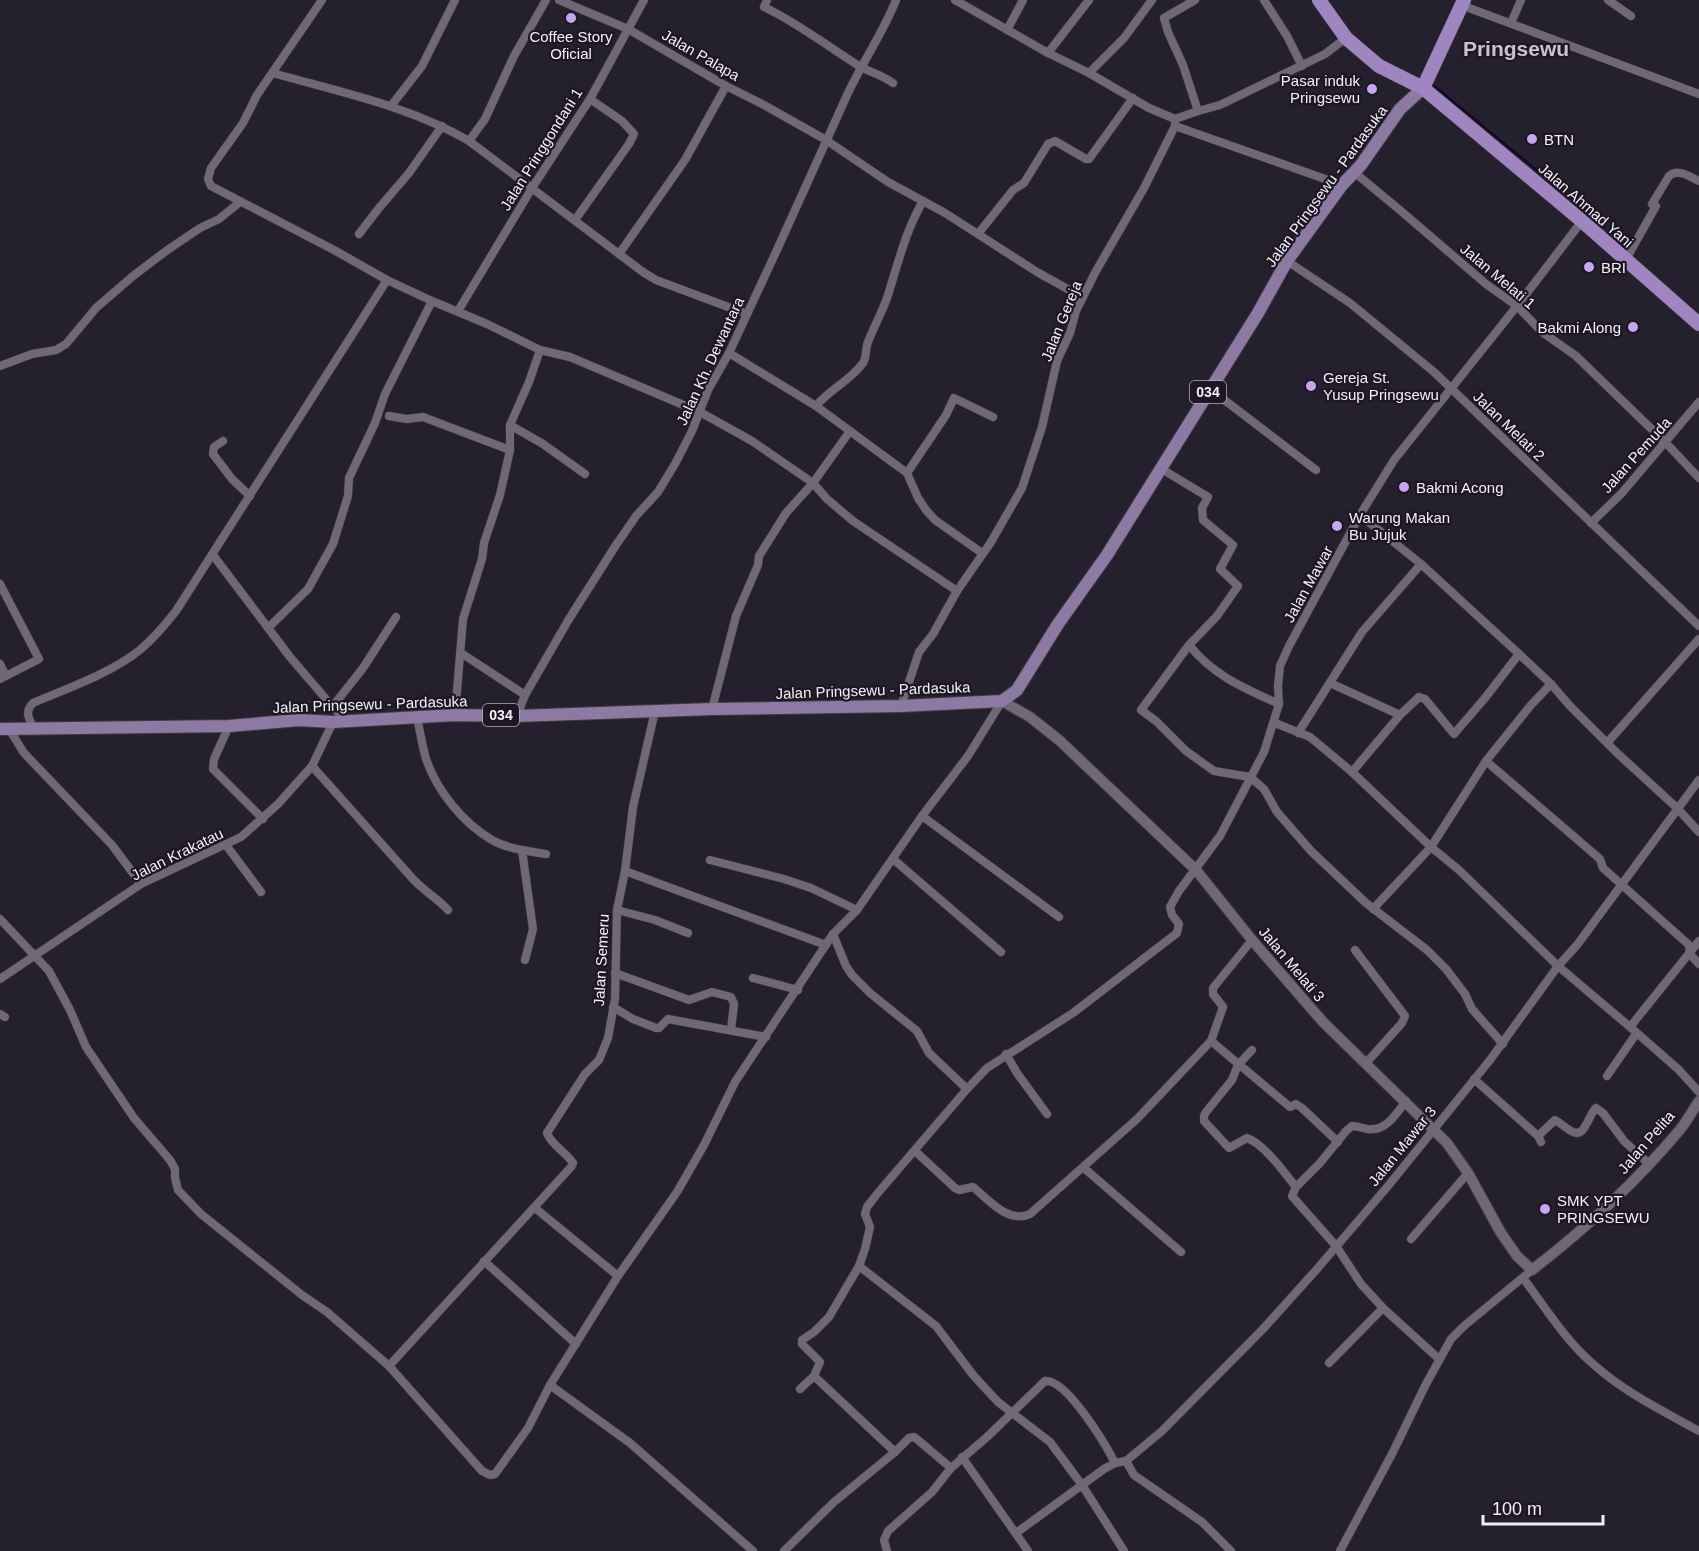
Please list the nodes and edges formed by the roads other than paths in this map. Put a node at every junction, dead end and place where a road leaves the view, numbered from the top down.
1 (322, 0) edge
2 (455, 0) edge
3 (546, 0) edge
4 (644, 0) edge
5 (767, 0) edge
6 (896, 0) edge
7 (956, 0) edge
8 (1023, 0) edge
9 (1089, 0) edge
10 (1152, 0) edge
11 (1195, 0) edge
12 (1264, 0) edge
13 (1319, 0) edge
14 (1521, 0) edge
15 (1608, 0) edge
16 (564, 1) edge
17 (1462, 3) edge
18 (1631, 16) dead end
19 (1511, 23) junction
20 (628, 29) junction
21 (1007, 30) junction
22 (1346, 38) junction
23 (1048, 53) junction
24 (1302, 66) junction
25 (860, 67) junction
26 (273, 72) junction
27 (1089, 73) junction
28 (892, 83) dead end
29 (726, 86) junction
30 (1423, 88) junction
31 (1699, 94) edge
32 (1133, 98) junction
33 (590, 99) junction
34 (391, 106) junction
35 (1198, 111) junction
36 (1175, 123) junction
37 (442, 126) junction
38 (826, 140) junction
39 (469, 141) junction
40 (1354, 172) junction
41 (1699, 181) edge
42 (1342, 185) junction
43 (532, 188) junction
44 (923, 201) junction
45 (240, 202) junction
46 (574, 220) junction
47 (1582, 221) junction
48 (359, 234) dead end
49 (978, 234) junction
50 (619, 254) junction
51 (1287, 261) junction
52 (1625, 261) junction
53 (387, 280) junction
54 (1082, 297) junction
55 (432, 301) junction
56 (1517, 306) junction
57 (458, 311) junction
58 (747, 314) junction
59 (1699, 324) edge
60 (540, 350) junction
61 (729, 353) junction
62 (0, 366) edge
63 (1450, 388) junction
64 (1210, 389) junction
65 (1699, 402) edge
66 (816, 406) junction
67 (700, 412) junction
68 (389, 416) dead end
69 (993, 417) dead end
70 (510, 425) junction
71 (850, 431) junction
72 (223, 441) dead end
73 (1666, 443) junction
74 (510, 450) junction
75 (1160, 468) junction
76 (1316, 470) dead end
77 (907, 473) junction
78 (585, 474) dead end
79 (1699, 478) edge
80 (813, 483) junction
81 (250, 496) junction
82 (1360, 515) junction
83 (1591, 523) junction
84 (982, 554) junction
85 (213, 555) junction
86 (1421, 564) junction
87 (0, 584) edge
88 (957, 591) junction
89 (396, 617) dead end
90 (1699, 626) edge
91 (268, 628) junction
92 (1699, 639) edge
93 (1189, 645) junction
94 (461, 653) junction
95 (1519, 654) junction
96 (0, 664) edge
97 (3, 677) edge
98 (1330, 683) junction
99 (1551, 684) junction
100 (525, 695) junction
101 (1002, 701) junction
102 (1279, 704) junction
103 (333, 706) junction
104 (901, 706) junction
105 (712, 709) junction
106 (655, 711) junction
107 (1400, 715) junction
108 (455, 716) junction
109 (517, 716) junction
110 (417, 718) junction
111 (338, 721) junction
112 (1275, 723) junction
113 (229, 726) junction
114 (4, 729) edge
115 (34, 729) junction
116 (1298, 733) junction
117 (1607, 742) junction
118 (1486, 761) junction
119 (312, 766) junction
120 (1352, 772) junction
121 (1250, 777) junction
122 (1699, 780) edge
123 (1677, 808) junction
124 (922, 816) junction
125 (263, 819) junction
126 (1699, 832) edge
127 (226, 845) junction
128 (1431, 847) junction
129 (522, 850) junction
130 (546, 854) dead end
131 (893, 859) junction
132 (710, 860) dead end
133 (1196, 870) junction
134 (625, 871) junction
135 (141, 885) junction
136 (1621, 885) junction
137 (261, 892) dead end
138 (1373, 909) junction
139 (448, 910) dead end
140 (617, 910) junction
141 (857, 910) junction
142 (1059, 917) dead end
143 (0, 919) edge
144 (688, 933) dead end
145 (833, 934) junction
146 (1252, 940) junction
147 (1699, 941) edge
148 (826, 945) junction
149 (1355, 950) dead end
150 (1001, 952) dead end
151 (1690, 954) junction
152 (35, 955) junction
153 (525, 960) dead end
154 (1699, 964) edge
155 (1558, 966) junction
156 (615, 973) junction
157 (753, 978) dead end
158 (0, 979) edge
159 (798, 990) junction
160 (613, 1007) junction
161 (731, 1030) junction
162 (1633, 1030) junction
163 (766, 1037) junction
164 (1211, 1041) junction
165 (1503, 1044) junction
166 (1252, 1050) dead end
167 (1006, 1054) junction
168 (1366, 1063) junction
169 (1239, 1065) junction
170 (1607, 1076) dead end
171 (1474, 1079) junction
172 (967, 1089) junction
173 (1699, 1092) edge
174 (1406, 1101) junction
175 (1699, 1101) edge
176 (1047, 1114) dead end
177 (1433, 1130) junction
178 (1338, 1142) junction
179 (915, 1151) junction
180 (1648, 1163) junction
181 (1084, 1168) junction
182 (1468, 1173) junction
183 (1296, 1186) junction
184 (535, 1208) junction
185 (1411, 1239) dead end
186 (1336, 1246) junction
187 (1181, 1252) dead end
188 (484, 1261) junction
189 (859, 1266) junction
190 (1532, 1270) junction
191 (618, 1276) junction
192 (1523, 1278) junction
193 (1383, 1308) junction
194 (576, 1344) junction
195 (1439, 1359) junction
196 (1329, 1363) dead end
197 (389, 1366) junction
198 (814, 1376) junction
199 (550, 1385) junction
200 (800, 1389) dead end
201 (1011, 1412) junction
202 (1699, 1430) edge
203 (895, 1452) junction
204 (962, 1458) junction
205 (1126, 1461) junction
206 (1115, 1462) junction
207 (951, 1468) junction
208 (1082, 1485) junction
209 (1016, 1533) junction
210 (753, 1551) edge
211 (784, 1551) edge
212 (887, 1551) edge
213 (1028, 1551) edge
214 (1124, 1551) edge
215 (1231, 1551) edge
216 (1341, 1551) edge

1 - 26 street
2 - 34 street
3 - 39 street
4 - 20 street, Jalan Pringgondani 1
5 - 25 street
6 - 25 street, Jalan Kh. Dewantara
7 - 21 street
8 - 21 street
9 - 23 street
10 - 27 street
11 - 35 street
12 - 24 street
13 - 22 highway, Jalan Ahmad Yani
14 - 19 street
15 - 18 street
16 - 20 street, Jalan Palapa
17 - 19 street
17 - 30 highway
19 - 31 street
20 - 29 street, Jalan Palapa
20 - 33 street, Jalan Pringgondani 1
21 - 23 street
22 - 24 street
22 - 30 highway, Jalan Ahmad Yani
23 - 27 street
24 - 35 street
25 - 28 street
25 - 38 street, Jalan Kh. Dewantara
26 - 34 street
26 - 45 street
27 - 32 street
29 - 38 street, Jalan Palapa
29 - 50 street
30 - 40 main road, Jalan Pringsewu - Pardasuka / 034
30 - 47 highway, Jalan Ahmad Yani
32 - 36 street
32 - 49 street
33 - 43 street, Jalan Pringgondani 1
33 - 46 street
34 - 37 street
35 - 36 street
36 - 42 street
36 - 54 street, Jalan Gereja
37 - 39 street
37 - 48 street
38 - 44 street, Jalan Palapa
38 - 58 street, Jalan Kh. Dewantara
39 - 43 street
40 - 42 main road, Jalan Pringsewu - Pardasuka / 034
40 - 56 street, Jalan Melati 1
41 - 52 street
42 - 51 main road, Jalan Pringsewu - Pardasuka / 034
43 - 46 street
43 - 57 street, Jalan Pringgondani 1
44 - 49 street, Jalan Palapa
44 - 66 street
45 - 53 street
45 - 62 street
46 - 50 street
47 - 52 highway, Jalan Ahmad Yani
47 - 56 street, Jalan Mawar
49 - 54 street, Jalan Palapa
50 - 58 street
51 - 63 street, Jalan Melati 2
51 - 64 main road, Jalan Pringsewu - Pardasuka / 034
52 - 59 highway, Jalan Ahmad Yani
53 - 55 street
53 - 81 street
54 - 84 street, Jalan Gereja
55 - 57 street
55 - 91 street
56 - 63 street, Jalan Mawar
56 - 73 street, Jalan Melati 1
57 - 60 street
58 - 61 street, Jalan Kh. Dewantara
60 - 67 street
60 - 70 street
61 - 66 street
61 - 67 street, Jalan Kh. Dewantara
63 - 82 street, Jalan Mawar
63 - 83 street, Jalan Melati 2
64 - 75 main road, Jalan Pringsewu - Pardasuka / 034
64 - 76 street
65 - 73 street, Jalan Pemuda
66 - 71 street
67 - 80 street
67 - 100 street, Jalan Kh. Dewantara
68 - 74 street
69 - 77 street
70 - 74 street
70 - 78 street
71 - 77 street
71 - 80 street
72 - 81 street
73 - 79 street, Jalan Melati 1
73 - 83 street, Jalan Pemuda
74 - 94 street
75 - 93 street
75 - 101 main road, Jalan Pringsewu - Pardasuka / 034
77 - 84 street
80 - 88 street
80 - 105 street
81 - 85 street
82 - 86 street
82 - 102 street, Jalan Mawar
83 - 90 street, Jalan Melati 2
84 - 88 street, Jalan Gereja
85 - 91 street
85 - 115 street
86 - 95 street
86 - 98 street
87 - 97 street
88 - 104 street, Jalan Gereja
89 - 103 street
91 - 103 street
92 - 117 street
93 - 102 street
93 - 121 street
94 - 100 street
94 - 108 street
95 - 99 street
95 - 107 street
96 - 97 street
98 - 107 street
98 - 116 street
99 - 117 street
99 - 118 street
100 - 109 street, Jalan Kh. Dewantara
101 - 104 main road, Jalan Pringsewu - Pardasuka / 034
101 - 124 street
101 - 133 street, Jalan Melati 3
102 - 112 street, Jalan Mawar
103 - 111 street
104 - 105 main road, Jalan Pringsewu - Pardasuka / 034
105 - 106 main road, Jalan Pringsewu - Pardasuka / 034
106 - 109 main road, Jalan Pringsewu - Pardasuka / 034
106 - 134 street, Jalan Semeru
107 - 120 street
108 - 109 main road, Jalan Pringsewu - Pardasuka / 034
108 - 110 main road, Jalan Pringsewu - Pardasuka / 034
110 - 111 main road, Jalan Pringsewu - Pardasuka / 034
110 - 129 street
111 - 113 main road, Jalan Pringsewu - Pardasuka / 034
111 - 119 street, Jalan Krakatau
112 - 116 street
112 - 121 street, Jalan Mawar
113 - 115 main road, Jalan Pringsewu - Pardasuka / 034
113 - 125 street
114 - 115 main road, Jalan Pringsewu - Pardasuka / 034
114 - 135 street
116 - 120 street
117 - 123 street
118 - 128 street
118 - 136 street
119 - 125 street, Jalan Krakatau
119 - 139 street
120 - 128 street
121 - 133 street, Jalan Mawar
121 - 138 street
122 - 123 street, Jalan Mawar 3
123 - 126 street
123 - 136 street, Jalan Mawar 3
124 - 131 street
124 - 142 street
125 - 127 street, Jalan Krakatau
127 - 135 street, Jalan Krakatau
127 - 137 street
128 - 138 street
128 - 155 street
129 - 130 street
129 - 153 street
131 - 141 street
131 - 150 street
132 - 141 street
133 - 146 street, Jalan Melati 3
133 - 167 street, Jalan Mawar
134 - 140 street, Jalan Semeru
134 - 148 street
135 - 152 street, Jalan Krakatau
136 - 151 street
136 - 155 street, Jalan Mawar 3
138 - 165 street
140 - 144 street
140 - 156 street, Jalan Semeru
141 - 145 street
143 - 152 street
145 - 148 street
145 - 172 street
146 - 164 street
146 - 168 street, Jalan Melati 3
147 - 151 street
148 - 159 street
149 - 168 street
151 - 154 street
151 - 162 street
152 - 158 street, Jalan Krakatau
152 - 197 street
155 - 162 street
155 - 165 street, Jalan Mawar 3
156 - 160 street, Jalan Semeru
156 - 161 street
157 - 159 street
159 - 163 street
160 - 161 street
160 - 184 street, Jalan Semeru
161 - 163 street
162 - 170 street
162 - 173 street
163 - 191 street
164 - 169 street
164 - 181 street
165 - 171 street, Jalan Mawar 3
166 - 169 street
167 - 172 street
167 - 176 street
168 - 174 street, Jalan Melati 3
169 - 178 street
169 - 183 street
171 - 177 street, Jalan Mawar 3
171 - 180 street
172 - 179 street
174 - 177 street, Jalan Melati 3
174 - 178 street
175 - 180 street, Jalan Pelita
177 - 182 street, Jalan Melati 3
177 - 186 street, Jalan Mawar 3
178 - 183 street
179 - 181 street
179 - 189 street
180 - 190 street, Jalan Pelita
181 - 187 street
182 - 185 street
182 - 190 street, Jalan Melati 3
183 - 186 street
184 - 188 street, Jalan Semeru
184 - 191 street
186 - 193 street
186 - 205 street, Jalan Mawar 3
188 - 194 street
188 - 197 street, Jalan Semeru
189 - 198 street
189 - 201 street
190 - 192 street
191 - 194 street
192 - 195 street
192 - 202 street
193 - 195 street
193 - 196 street
194 - 199 street
195 - 216 street
197 - 199 street
198 - 200 street
198 - 203 street
199 - 210 street
201 - 204 street
201 - 206 street
201 - 208 street
203 - 207 street
203 - 211 street
204 - 207 street
204 - 209 street
205 - 206 street
205 - 215 street
206 - 208 street
207 - 212 street
208 - 209 street
208 - 214 street
209 - 213 street

